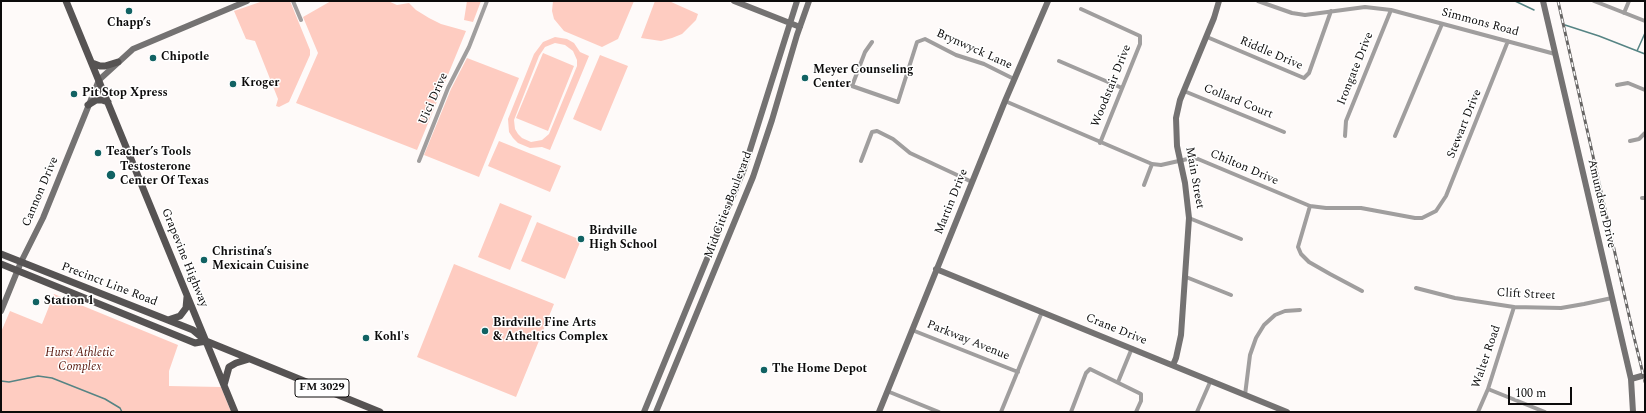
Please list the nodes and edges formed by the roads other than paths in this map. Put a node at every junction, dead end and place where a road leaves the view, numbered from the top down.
1 (66, 1) edge
2 (247, 1) edge
3 (293, 1) edge
4 (487, 1) edge
5 (734, 1) edge
6 (797, 1) edge
7 (809, 1) edge
8 (1048, 1) edge
9 (1219, 1) edge
10 (1258, 1) edge
11 (1543, 1) edge
12 (1594, 1) edge
13 (1629, 1) edge
14 (1081, 9) dead end
15 (1391, 10) junction
16 (1331, 11) junction
17 (1624, 13) junction
18 (301, 20) dead end
19 (1645, 21) edge
20 (790, 24) junction
21 (1442, 24) junction
22 (800, 27) junction
23 (1207, 37) junction
24 (1508, 41) junction
25 (872, 42) dead end
26 (1555, 54) junction
27 (1059, 61) dead end
28 (118, 62) junction
29 (92, 64) junction
30 (1014, 79) junction
31 (99, 80) junction
32 (1617, 84) dead end
33 (1122, 88) junction
34 (1184, 90) junction
35 (1645, 90) edge
36 (1005, 101) junction
37 (108, 102) junction
38 (88, 105) junction
39 (1284, 132) dead end
40 (1645, 133) edge
41 (1345, 136) dead end
42 (1395, 136) dead end
43 (1630, 141) dead end
44 (1100, 143) junction
45 (747, 158) junction
46 (418, 161) dead end
47 (758, 161) junction
48 (861, 161) dead end
49 (1179, 162) junction
50 (1152, 164) junction
51 (972, 182) junction
52 (1144, 185) dead end
53 (1310, 206) junction
54 (1436, 211) joint
55 (1189, 218) junction
56 (1241, 238) dead end
57 (1, 254) edge
58 (21, 262) junction
59 (718, 262) junction
60 (1, 264) edge
61 (704, 266) junction
62 (936, 269) junction
63 (17, 271) junction
64 (1186, 277) junction
65 (1416, 288) dead end
66 (186, 291) junction
67 (1362, 291) dead end
68 (103, 294) junction
69 (1231, 295) dead end
70 (80, 296) junction
71 (1612, 298) junction
72 (99, 304) junction
73 (131, 305) junction
74 (1514, 307) junction
75 (1300, 310) dead end
76 (1, 311) edge
77 (1042, 312) junction
78 (168, 320) junction
79 (912, 330) junction
80 (206, 341) junction
81 (1132, 348) junction
82 (249, 359) junction
83 (1173, 365) junction
84 (1018, 372) junction
85 (1645, 375) edge
86 (1631, 379) junction
87 (1210, 380) junction
88 (1118, 382) junction
89 (656, 383) junction
90 (224, 385) junction
91 (1488, 389) junction
92 (654, 390) junction
93 (665, 391) junction
94 (887, 391) junction
95 (1245, 395) junction
96 (235, 412) edge
97 (380, 412) edge
98 (644, 412) edge
99 (656, 412) edge
100 (879, 412) edge
101 (939, 412) edge
102 (1001, 412) edge
103 (1071, 412) edge
104 (1136, 412) edge
105 (1198, 412) edge
106 (1287, 412) edge
107 (1478, 412) edge
108 (1545, 412) edge
109 (1633, 412) edge

1 - 29 main road, Grapevine Highway
2 - 28 street
3 - 18 street
4 - 46 street, Uici Drive
5 - 20 street
6 - 20 street, Mid Cities Boulevard
7 - 22 street, Mid Cities Boulevard
8 - 30 street, Martin Drive
9 - 23 street, Main Street
10 - 16 street, Simmons Road
11 - 26 street, Amundson Drive
12 - 17 street
13 - 17 street
14 - 33 street, Woodstair Drive
15 - 16 street, Simmons Road
15 - 21 street, Simmons Road
15 - 41 street, Irongate Drive
16 - 23 street, Riddle Drive
17 - 19 street
20 - 22 street
20 - 45 street, Mid Cities Boulevard
21 - 24 street, Simmons Road
21 - 42 street
22 - 47 street, Mid Cities Boulevard
23 - 34 street, Main Street
24 - 26 street, Simmons Road
24 - 54 street, Stewart Drive
25 - 30 street, Brynwyck Lane
26 - 71 street, Amundson Drive
27 - 33 street
28 - 29 main road
28 - 31 street
29 - 31 main road, Grapevine Highway
30 - 36 street, Martin Drive
31 - 37 main road, Grapevine Highway
31 - 38 street, Cannon Drive
32 - 35 street
33 - 44 street, Woodstair Drive
34 - 39 street, Collard Court
34 - 49 street, Main Street
36 - 44 street, Chilton Drive
36 - 51 street, Martin Drive
37 - 38 main road
37 - 66 main road, Grapevine Highway
38 - 58 street, Cannon Drive
40 - 43 street
44 - 50 street, Chilton Drive
45 - 47 street
45 - 61 street, Mid Cities Boulevard
47 - 59 street, Mid Cities Boulevard
48 - 51 street
49 - 50 street, Chilton Drive
49 - 53 street, Chilton Drive
49 - 55 street, Main Street
50 - 52 street
51 - 62 street, Martin Drive
53 - 54 street, Chilton Drive
53 - 67 street
55 - 56 street
55 - 64 street, Main Street
57 - 58 main road, Precinct Line Road / FM 3029
58 - 63 street, Cannon Drive
58 - 68 main road, Precinct Line Road / FM 3029
59 - 61 street
59 - 93 street, Mid Cities Boulevard
60 - 63 main road, Precinct Line Road / FM 3029
61 - 89 street, Mid Cities Boulevard
62 - 77 street, Crane Drive
62 - 79 street, Martin Drive
63 - 70 main road, Precinct Line Road / FM 3029
63 - 76 street, Cannon Drive
64 - 69 street
64 - 83 street, Main Street
65 - 74 street, Clift Street
66 - 78 main road
66 - 80 main road, Grapevine Highway
68 - 70 main road
68 - 73 main road, Precinct Line Road / FM 3029
70 - 72 main road, Precinct Line Road / FM 3029
71 - 74 street, Clift Street
71 - 86 street, Amundson Drive
72 - 73 main road
72 - 80 main road, Precinct Line Road / FM 3029
73 - 78 main road, Precinct Line Road / FM 3029
74 - 91 street, Walter Road
75 - 95 street
77 - 81 street, Crane Drive
77 - 84 street
78 - 80 main road, Precinct Line Road / FM 3029
79 - 84 street, Parkway Avenue
79 - 94 street, Martin Drive
80 - 82 main road, Precinct Line Road / FM 3029
80 - 90 main road, Grapevine Highway
81 - 83 street, Crane Drive
81 - 88 street
82 - 90 main road
82 - 97 main road, Precinct Line Road / FM 3029
83 - 87 street, Crane Drive
84 - 102 street
85 - 86 street
86 - 109 street, Amundson Drive
87 - 95 street, Crane Drive
87 - 105 street
88 - 103 street
88 - 104 street
89 - 92 street, Mid Cities Boulevard
89 - 93 street
90 - 96 main road, Grapevine Highway
91 - 107 street, Walter Road
91 - 108 street
92 - 93 street
92 - 98 street, Mid Cities Boulevard
93 - 99 street, Mid Cities Boulevard
94 - 100 street, Martin Drive
94 - 101 street
95 - 106 street, Crane Drive

